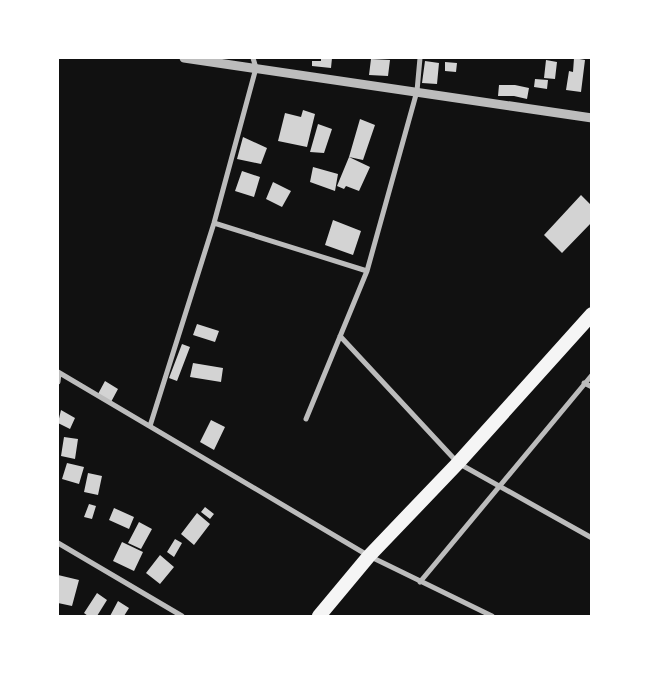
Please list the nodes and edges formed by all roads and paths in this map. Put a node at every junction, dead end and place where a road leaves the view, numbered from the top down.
1 (184, 58) edge
2 (253, 58) edge
3 (420, 58) edge
4 (256, 68) junction
5 (417, 91) junction
6 (592, 118) edge
7 (214, 224) junction
8 (368, 271) junction
9 (592, 314) edge
10 (340, 336) junction
11 (58, 372) edge
12 (592, 375) edge
13 (58, 382) edge
14 (584, 383) junction
15 (592, 387) edge
16 (306, 419) dead end
17 (150, 426) junction
18 (458, 463) junction
19 (498, 485) junction
20 (592, 538) edge
21 (58, 543) edge
22 (369, 556) junction
23 (420, 582) junction
24 (182, 616) edge
25 (319, 616) edge
26 (492, 616) edge

1 - 4 street
2 - 4 street
3 - 5 street
4 - 5 street
4 - 7 street
5 - 6 street
5 - 8 street
7 - 8 street
7 - 17 street
8 - 10 street
9 - 18 highway
10 - 16 street
10 - 18 street
11 - 13 street
11 - 17 street
12 - 14 street
14 - 15 street
14 - 19 street
17 - 22 street
18 - 19 street
18 - 22 highway
19 - 20 street
19 - 23 street
21 - 24 street
22 - 23 street
22 - 25 highway
23 - 26 street

